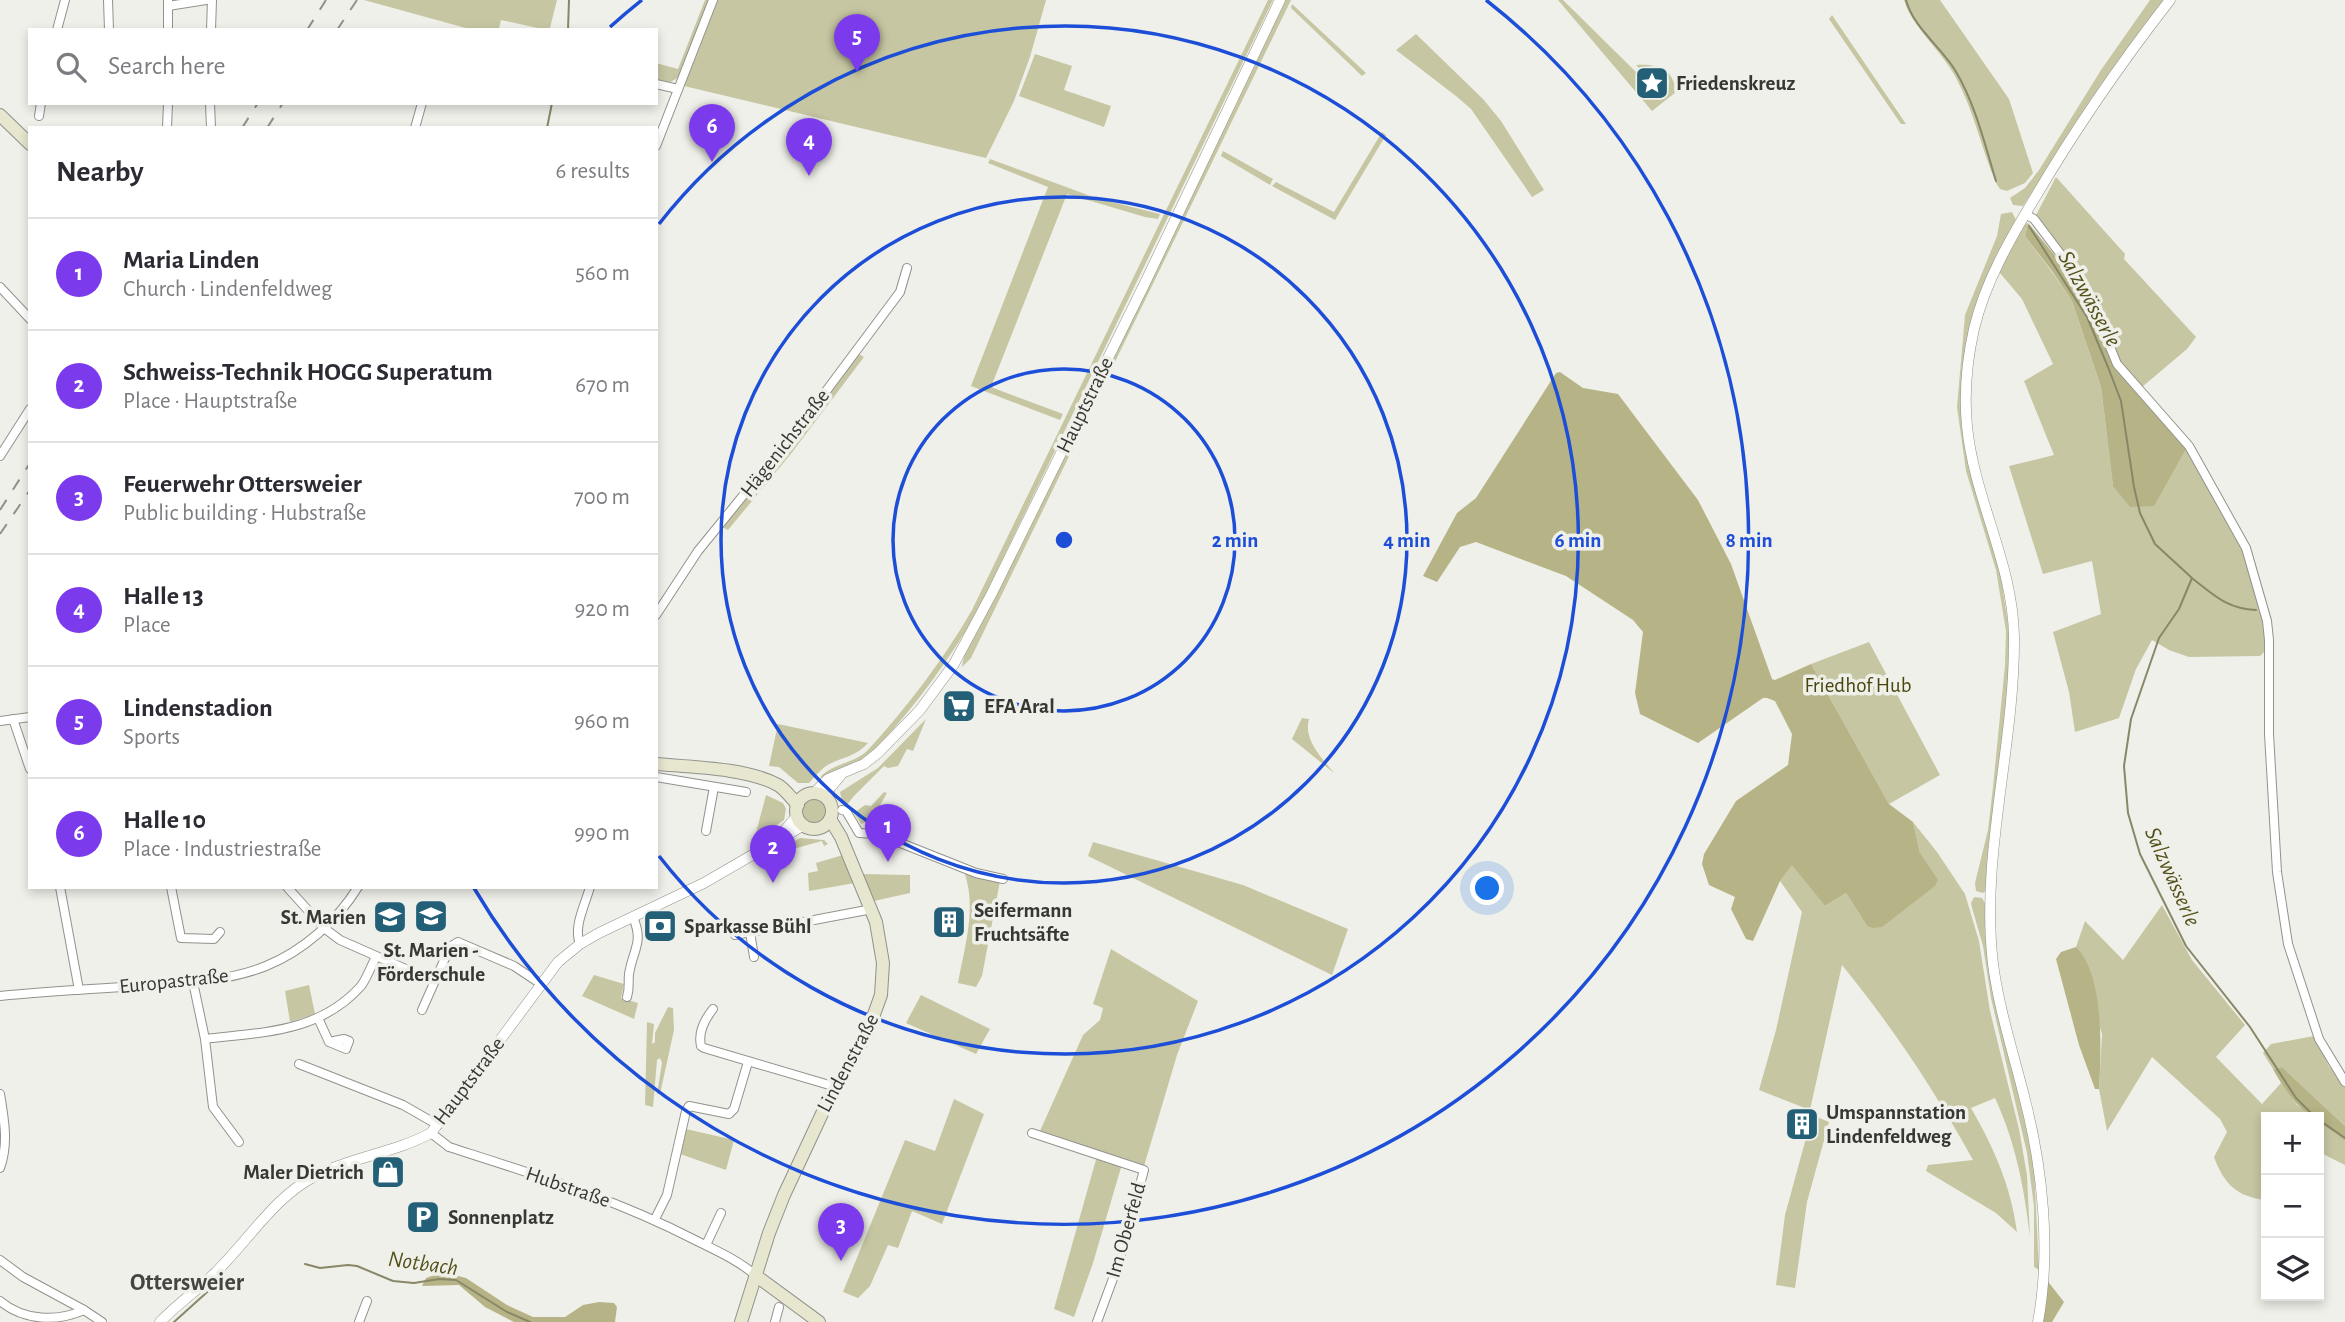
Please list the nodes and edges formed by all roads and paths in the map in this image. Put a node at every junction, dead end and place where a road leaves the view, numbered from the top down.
1 (65, 0) edge
2 (108, 0) edge
3 (206, 0) edge
4 (212, 0) edge
5 (713, 0) edge
6 (1280, 0) edge
7 (2168, 2) edge
8 (168, 3) edge
9 (58, 28) edge
10 (109, 28) edge
11 (168, 28) edge
12 (211, 28) edge
13 (658, 84) edge
14 (678, 89) junction
15 (41, 105) edge
16 (168, 105) edge
17 (210, 105) edge
18 (421, 105) edge
19 (0, 115) edge
20 (39, 116) dead end
21 (167, 126) edge
22 (211, 126) edge
23 (416, 126) edge
24 (658, 141) edge
25 (28, 142) edge
26 (2025, 214) junction
27 (907, 268) dead end
28 (0, 287) edge
29 (28, 317) edge
30 (28, 412) edge
31 (0, 456) edge
32 (658, 612) edge
33 (28, 717) edge
34 (13, 719) junction
35 (0, 721) edge
36 (28, 763) edge
37 (658, 764) edge
38 (658, 777) edge
39 (714, 787) junction
40 (746, 792) dead end
41 (807, 806) junction
42 (842, 810) dead end
43 (826, 823) junction
44 (706, 831) dead end
45 (1003, 879) dead end
46 (60, 889) edge
47 (171, 889) edge
48 (289, 889) edge
49 (357, 889) edge
50 (589, 889) edge
51 (872, 909) junction
52 (633, 917) junction
53 (324, 928) junction
54 (220, 932) dead end
55 (750, 932) junction
56 (735, 935) dead end
57 (580, 944) junction
58 (376, 957) junction
59 (754, 957) dead end
60 (408, 970) dead end
61 (193, 982) junction
62 (541, 984) junction
63 (79, 990) junction
64 (0, 996) edge
65 (627, 997) dead end
66 (713, 1009) dead end
67 (422, 1010) dead end
68 (318, 1018) junction
69 (205, 1039) junction
70 (329, 1042) dead end
71 (748, 1062) junction
72 (299, 1064) dead end
73 (2345, 1082) edge
74 (836, 1087) junction
75 (0, 1094) edge
76 (434, 1129) junction
77 (1032, 1133) dead end
78 (239, 1142) dead end
79 (0, 1167) edge
80 (721, 1213) dead end
81 (655, 1219) junction
82 (705, 1245) junction
83 (0, 1259) edge
84 (760, 1260) junction
85 (755, 1275) junction
86 (773, 1287) junction
87 (0, 1301) edge
88 (367, 1301) dead end
89 (779, 1307) dead end
90 (84, 1310) junction
91 (159, 1321) edge
92 (102, 1322) edge
93 (359, 1322) edge
94 (741, 1322) edge
95 (775, 1322) edge
96 (819, 1322) edge
97 (1097, 1322) edge
98 (2038, 1322) edge

1 - 9 street
2 - 10 street
3 - 8 street
4 - 12 street
5 - 14 street
6 - 41 street, Hauptstraße
7 - 26 street
8 - 11 street
13 - 14 street
14 - 24 street
15 - 20 street
16 - 21 street
17 - 22 street
18 - 23 street
19 - 25 main road
26 - 73 street
26 - 98 street
27 - 32 street, Hägenichstraße
28 - 29 street
30 - 31 street
33 - 34 street
34 - 35 street
34 - 36 street
37 - 41 main road
38 - 39 street
39 - 40 street
39 - 44 street
41 - 43 main road
41 - 43 main road, Lindenstraße
41 - 52 street, Hauptstraße
42 - 45 street
43 - 51 main road, Lindenstraße
46 - 63 street
47 - 54 street
48 - 53 street
49 - 53 street, Europastraße
50 - 57 street
51 - 55 street
51 - 74 main road, Lindenstraße
52 - 57 street, Hauptstraße
52 - 65 street
53 - 58 street
53 - 61 street, Europastraße
55 - 56 street
55 - 59 street
57 - 62 street, Hauptstraße
58 - 60 street
58 - 68 street
61 - 63 street, Europastraße
61 - 69 street
62 - 67 street
62 - 76 street, Hauptstraße
63 - 64 street, Europastraße
66 - 71 street
68 - 69 street
68 - 70 street
69 - 78 street
71 - 74 street
71 - 81 street
72 - 76 street, Hubstraße
74 - 84 main road, Lindenstraße
75 - 79 street
76 - 81 street, Hubstraße
76 - 91 street, Hauptstraße
77 - 97 street, Im Oberfeld
80 - 82 street
81 - 82 street, Hubstraße
82 - 85 street, Hubstraße
83 - 90 street
84 - 85 main road, Lindenstraße
84 - 86 main road
85 - 86 main road, Hubstraße
85 - 94 main road, Lindenstraße
86 - 96 main road, Hubstraße
87 - 90 street
88 - 93 street
89 - 95 street
90 - 92 street

